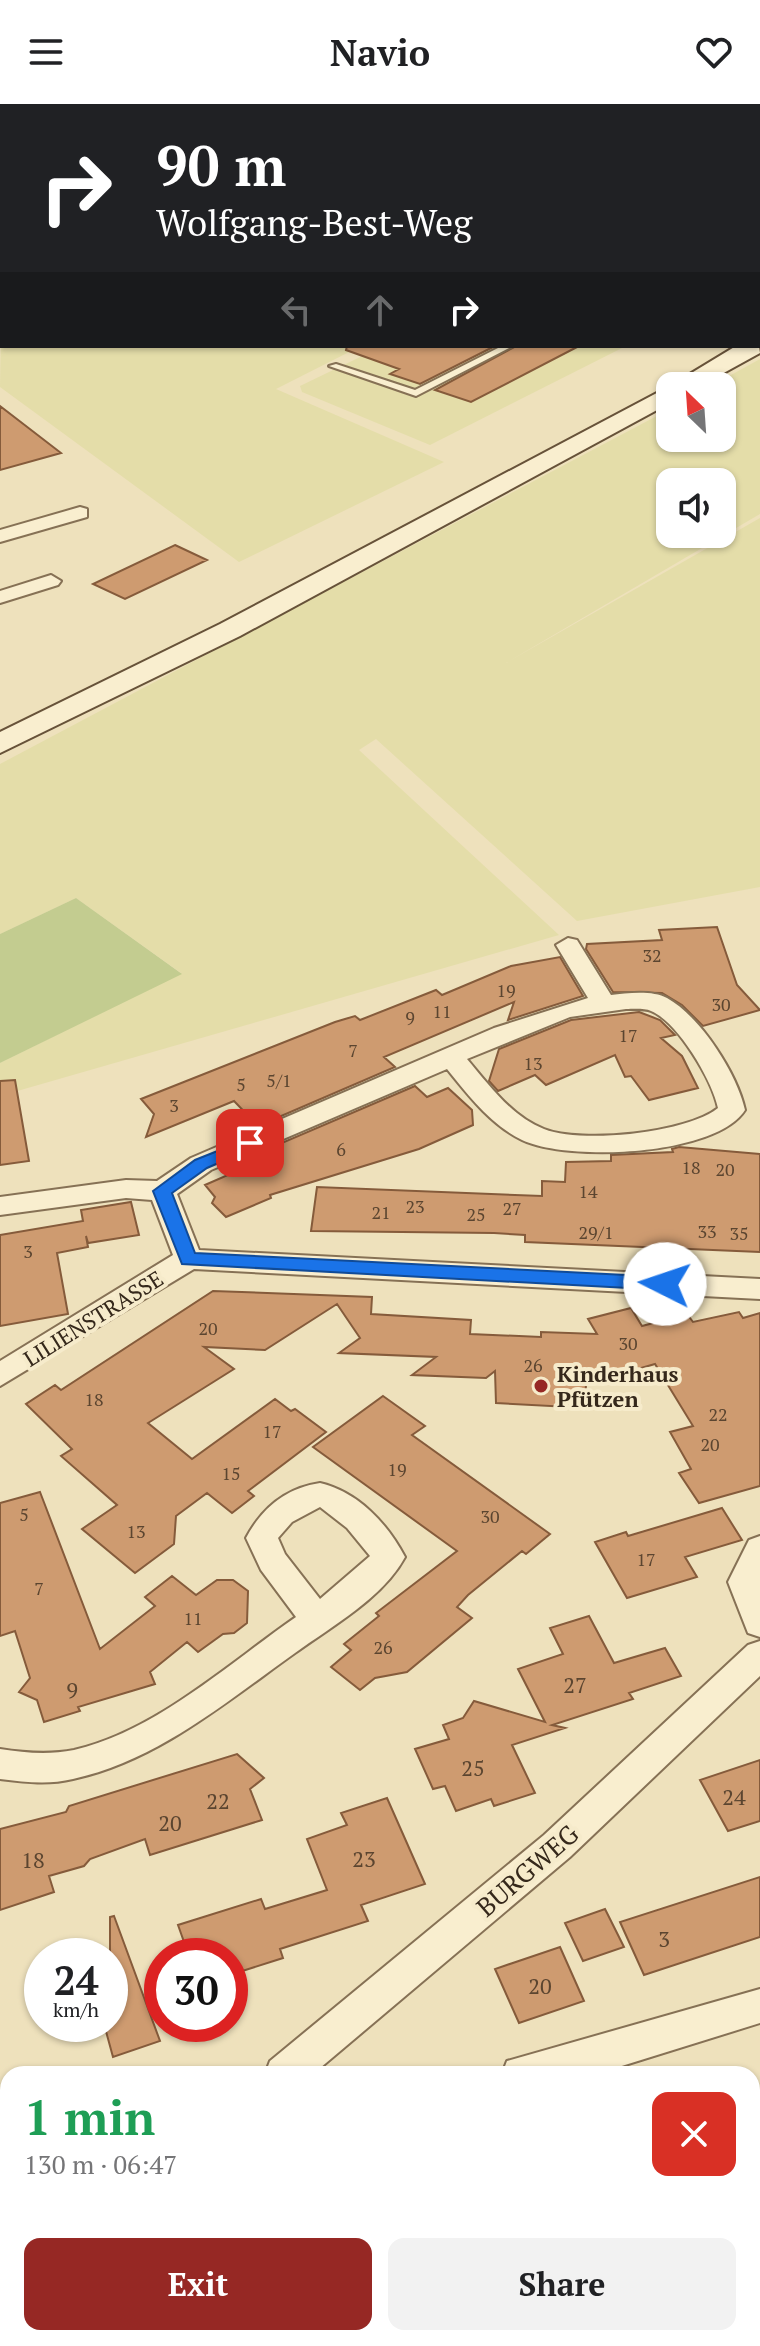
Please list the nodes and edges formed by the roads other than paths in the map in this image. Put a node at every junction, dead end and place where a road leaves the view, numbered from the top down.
1 (505, 348) edge
2 (750, 348) edge
3 (333, 366) dead end
4 (707, 372) edge
5 (656, 401) edge
6 (80, 513) dead end
7 (0, 536) edge
8 (51, 581) dead end
9 (0, 597) edge
10 (0, 744) edge
11 (568, 945) dead end
12 (603, 1002) junction
13 (452, 1058) junction
14 (162, 1191) junction
15 (0, 1206) edge
16 (189, 1259) junction
17 (760, 1289) edge
18 (0, 1375) edge
19 (760, 1549) edge
20 (316, 1619) dead end
21 (760, 1624) edge
22 (760, 1655) edge
23 (0, 1764) edge
24 (760, 2006) edge
25 (304, 2066) edge
26 (555, 2066) edge

1 - 3 lane
2 - 4 street
5 - 10 street
6 - 7 street
8 - 9 street
11 - 12 street
12 - 13 street
12 - 13 street
13 - 14 street
14 - 15 street
14 - 16 street
16 - 17 street, LILIENSTRASSE
16 - 18 street, LILIENSTRASSE
19 - 21 street
20 - 23 street
22 - 25 street, BURGWEG
24 - 26 street

